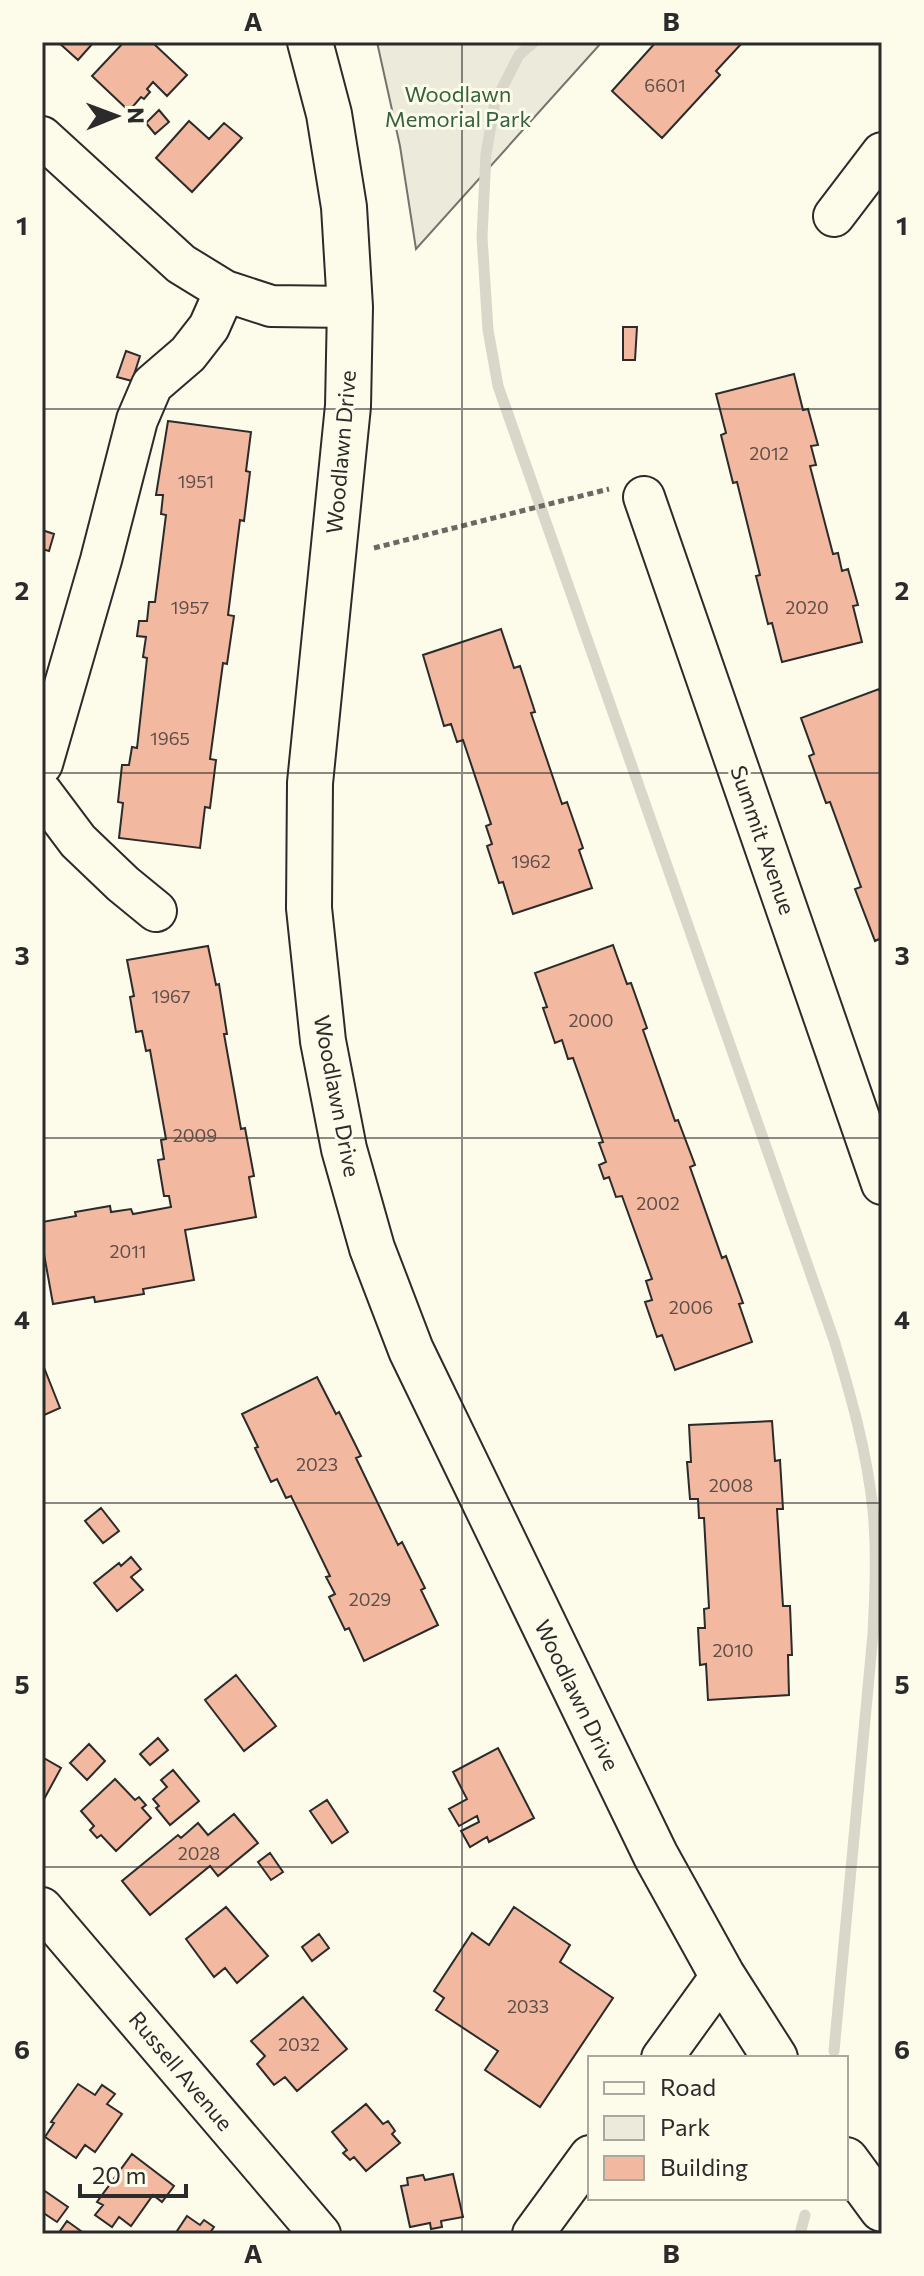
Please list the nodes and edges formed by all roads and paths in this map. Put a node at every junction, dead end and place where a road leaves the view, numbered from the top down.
1 (310, 42) edge
2 (42, 137) edge
3 (882, 153) edge
4 (834, 216) dead end
5 (225, 291) junction
6 (350, 307) junction
7 (644, 497) joint
8 (332, 558) junction
9 (42, 764) edge
10 (42, 793) edge
11 (156, 911) dead end
12 (882, 1184) edge
13 (42, 1908) edge
14 (722, 1975) junction
15 (663, 2056) edge
16 (774, 2056) edge
17 (588, 2159) edge
18 (848, 2163) edge
19 (882, 2209) edge
20 (320, 2234) edge
21 (533, 2234) edge

1 - 6 main road, Woodlawn Drive
2 - 5 street
3 - 4 street
5 - 6 street
5 - 9 street
6 - 8 main road, Woodlawn Drive
7 - 8 path
7 - 12 street, Summit Avenue
8 - 14 main road, Woodlawn Drive
10 - 11 street
13 - 20 street, Russell Avenue
14 - 15 street
14 - 16 main road, Woodlawn Drive
17 - 21 street
18 - 19 main road

